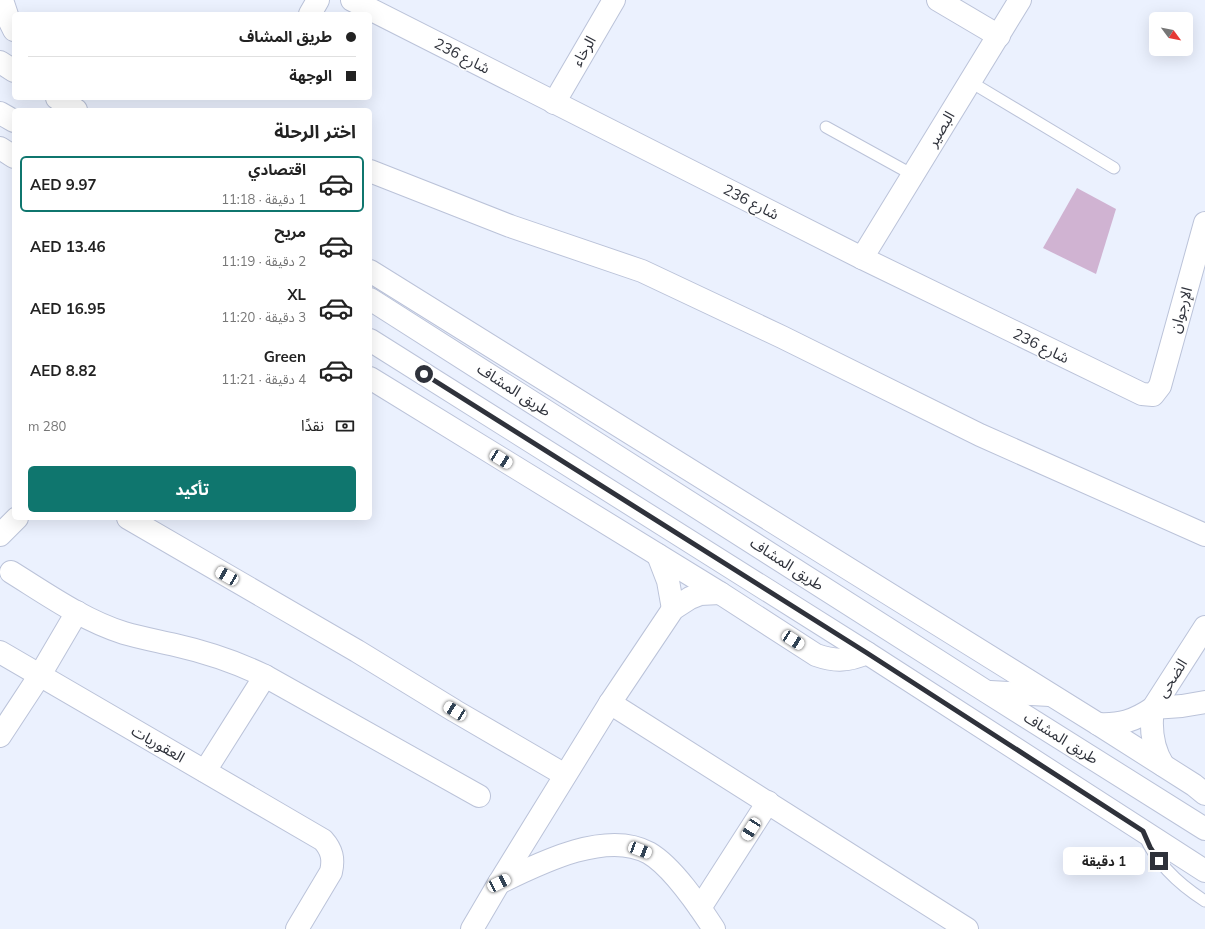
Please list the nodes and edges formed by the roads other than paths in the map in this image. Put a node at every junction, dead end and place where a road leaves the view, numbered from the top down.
1 (2, 0) edge
2 (318, 0) edge
3 (352, 0) edge
4 (614, 0) edge
5 (938, 0) edge
6 (1020, 0) edge
7 (311, 12) edge
8 (12, 26) edge
9 (998, 36) junction
10 (0, 62) edge
11 (12, 70) edge
12 (969, 82) junction
13 (554, 103) junction
14 (0, 113) edge
15 (12, 120) edge
16 (826, 127) dead end
17 (0, 148) edge
18 (12, 156) edge
19 (1114, 168) dead end
20 (372, 172) edge
21 (913, 175) junction
22 (1205, 223) edge
23 (862, 258) junction
24 (372, 272) edge
25 (372, 300) edge
26 (372, 341) edge
27 (372, 379) edge
28 (1153, 395) joint
29 (15, 520) edge
30 (131, 520) edge
31 (0, 535) edge
32 (1205, 535) edge
33 (658, 555) junction
34 (11, 572) dead end
35 (720, 593) junction
36 (673, 609) junction
37 (76, 612) junction
38 (1205, 627) edge
39 (0, 652) edge
40 (867, 653) junction
41 (40, 675) junction
42 (265, 676) junction
43 (987, 692) junction
44 (1050, 696) junction
45 (1205, 702) edge
46 (610, 703) junction
47 (1153, 708) junction
48 (1098, 724) junction
49 (0, 736) edge
50 (1163, 766) junction
51 (205, 771) junction
52 (565, 775) junction
53 (1205, 794) edge
54 (479, 796) dead end
55 (768, 802) junction
56 (1205, 829) edge
57 (1143, 831) junction
58 (1205, 871) edge
59 (499, 883) junction
60 (1205, 901) edge
61 (700, 908) junction
62 (297, 929) edge
63 (472, 929) edge
64 (714, 929) edge
65 (967, 929) edge

1 - 8 street
2 - 7 street
3 - 13 street, شارع 236
4 - 13 street, الرخاء
5 - 9 street
6 - 9 street, البصير
9 - 12 street, البصير
10 - 11 street
12 - 19 lane
12 - 21 street, البصير
13 - 23 street, شارع 236
14 - 15 street
16 - 21 lane
17 - 18 street
20 - 32 street
21 - 23 street, البصير
22 - 28 street, الإرجوان
23 - 28 street, شارع 236
24 - 44 street, طريق المشاف
25 - 43 street, طريق المشاف
26 - 40 street
27 - 33 street
29 - 31 street
30 - 52 street
33 - 35 street
33 - 36 street
34 - 37 street
35 - 36 street
35 - 40 street
36 - 46 street
37 - 41 street
37 - 42 street
38 - 47 street, الضحى
39 - 41 street, العقوريات
40 - 57 street
41 - 49 street
41 - 51 street, العقوريات
42 - 51 street
42 - 54 street
43 - 44 street
43 - 56 street, طريق المشاف
44 - 48 street, طريق المشاف
45 - 47 street
46 - 52 street
46 - 55 street
47 - 48 street, الضحى
47 - 50 street, الضحى
48 - 50 street, طريق المشاف
50 - 53 street, طريق المشاف
51 - 62 street, العقوريات
52 - 59 street
55 - 61 street
55 - 65 street
57 - 58 street
57 - 60 lane
59 - 61 street
59 - 63 street
61 - 64 street

